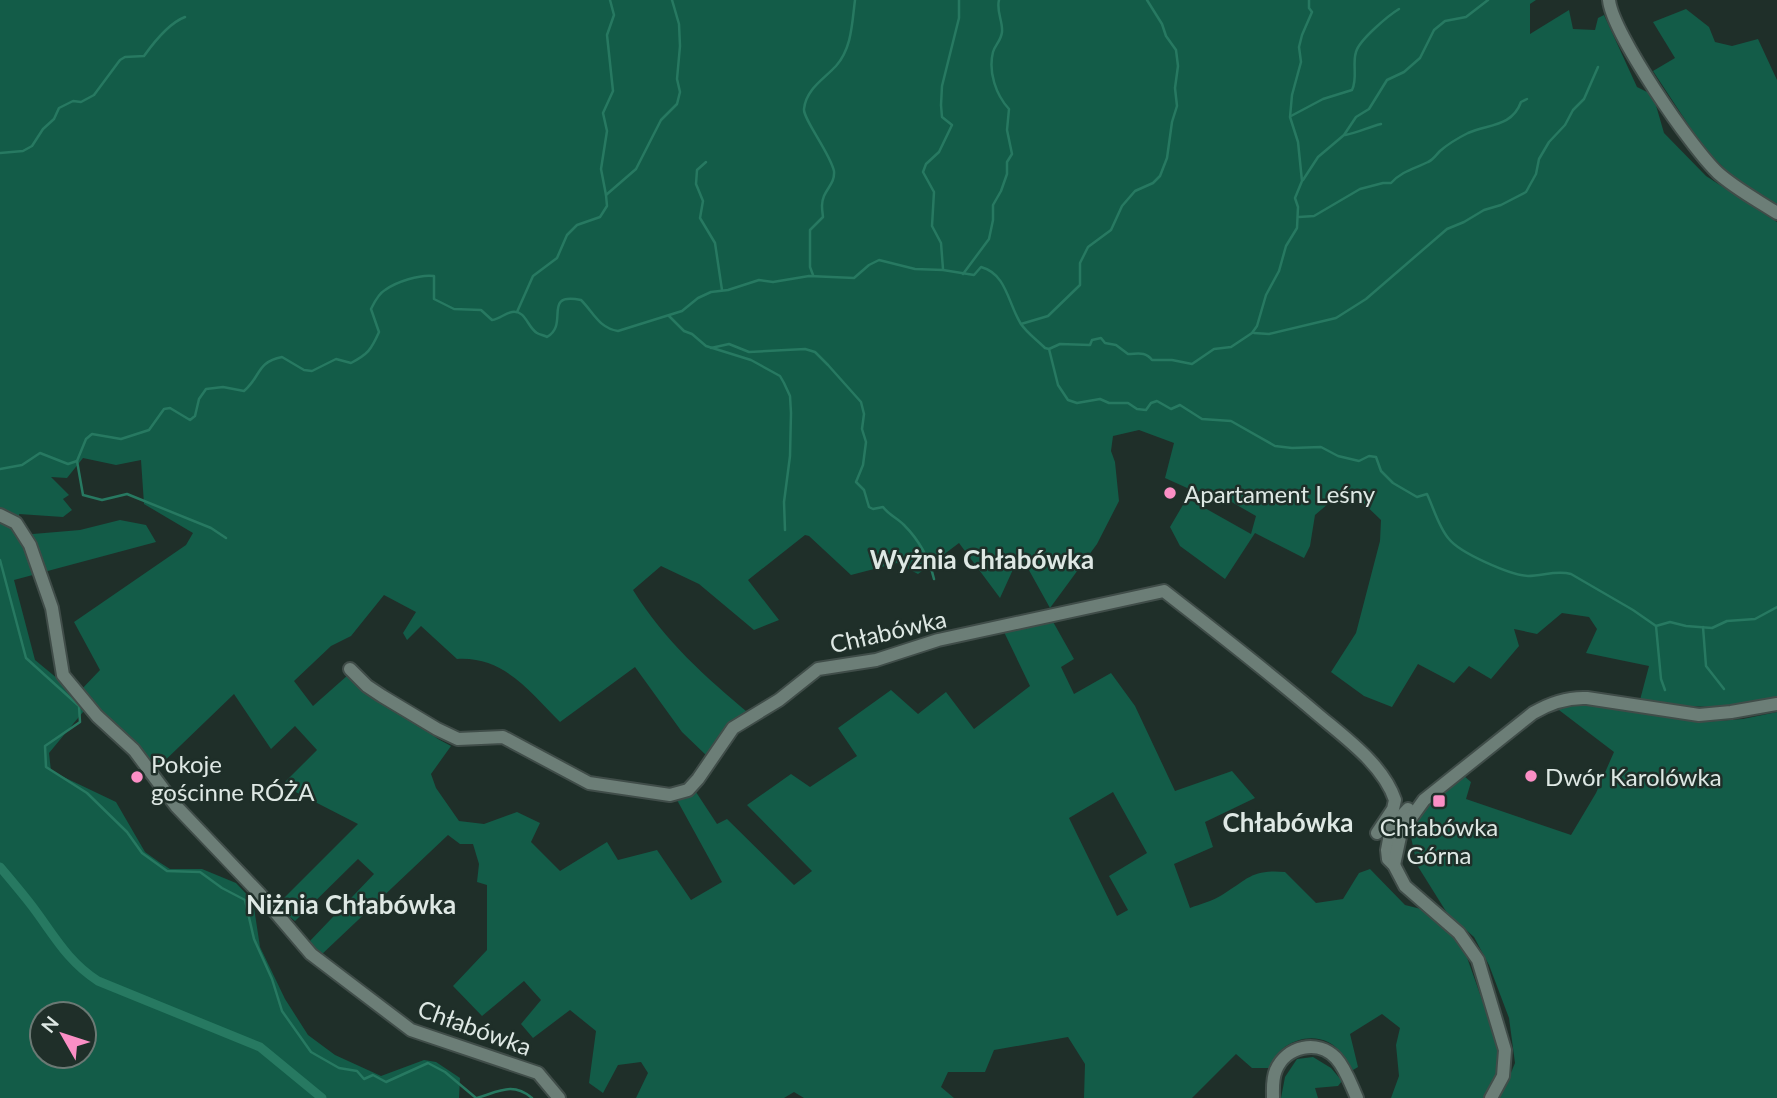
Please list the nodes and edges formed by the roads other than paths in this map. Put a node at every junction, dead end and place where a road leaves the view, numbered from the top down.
1 (1609, 0) edge
2 (1777, 213) edge
3 (0, 515) edge
4 (350, 669) dead end
5 (1777, 704) edge
6 (1377, 833) dead end
7 (559, 1098) edge
8 (1273, 1098) edge
9 (1357, 1098) edge
10 (1492, 1098) edge

1 - 2 street
3 - 7 street, Chłabówka
4 - 6 street, Chłabówka
5 - 10 street
8 - 9 street

